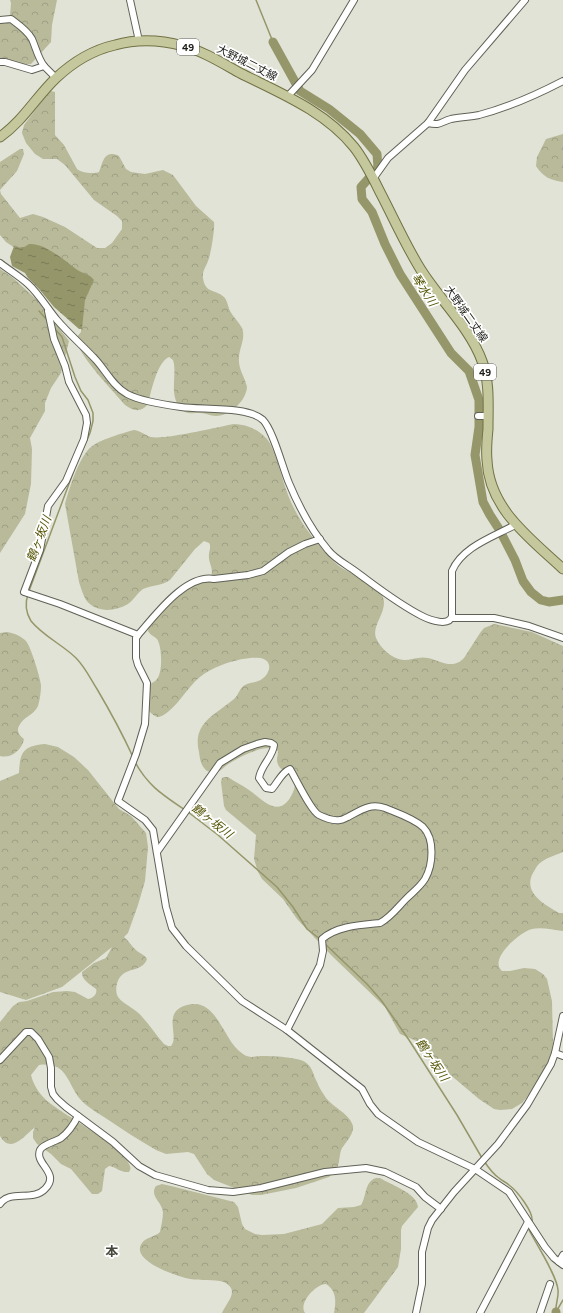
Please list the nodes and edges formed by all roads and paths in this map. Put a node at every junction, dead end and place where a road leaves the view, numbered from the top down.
1 (130, 0) edge
2 (354, 0) edge
3 (525, 0) edge
4 (0, 20) edge
5 (139, 42) junction
6 (0, 62) edge
7 (44, 66) junction
8 (56, 78) junction
9 (563, 82) edge
10 (290, 93) junction
11 (428, 123) junction
12 (0, 137) edge
13 (371, 175) junction
14 (0, 263) edge
15 (48, 308) junction
16 (515, 525) junction
17 (320, 539) junction
18 (563, 569) edge
19 (452, 618) junction
20 (138, 635) junction
21 (563, 638) edge
22 (157, 852) junction
23 (563, 1016) edge
24 (288, 1030) junction
25 (555, 1053) junction
26 (563, 1056) edge
27 (0, 1060) edge
28 (78, 1116) junction
29 (475, 1169) junction
30 (0, 1204) edge
31 (441, 1209) junction
32 (528, 1222) junction
33 (563, 1255) edge
34 (561, 1264) edge
35 (550, 1284) dead end
36 (416, 1313) edge
37 (480, 1313) edge
38 (540, 1313) edge

1 - 5 street
2 - 10 street
3 - 11 street
4 - 7 street
5 - 8 main road, 大野城二丈線 / 49
5 - 10 main road, 大野城二丈線 / 49
6 - 7 street
7 - 8 street
8 - 12 main road, 大野城二丈線 / 49
9 - 11 street
10 - 13 main road, 大野城二丈線 / 49
11 - 13 street
13 - 16 main road, 大野城二丈線 / 49
14 - 15 street
15 - 17 street
15 - 20 street
16 - 18 main road, 大野城二丈線 / 49
16 - 19 street
17 - 19 street
17 - 20 street
19 - 21 street
20 - 22 street
22 - 24 street
22 - 24 street
23 - 25 street
24 - 29 street
25 - 26 street
25 - 29 street
27 - 28 street
28 - 30 street
28 - 31 street
29 - 31 street
29 - 32 street
31 - 36 street
32 - 34 street
32 - 37 street
33 - 34 street
35 - 38 street

